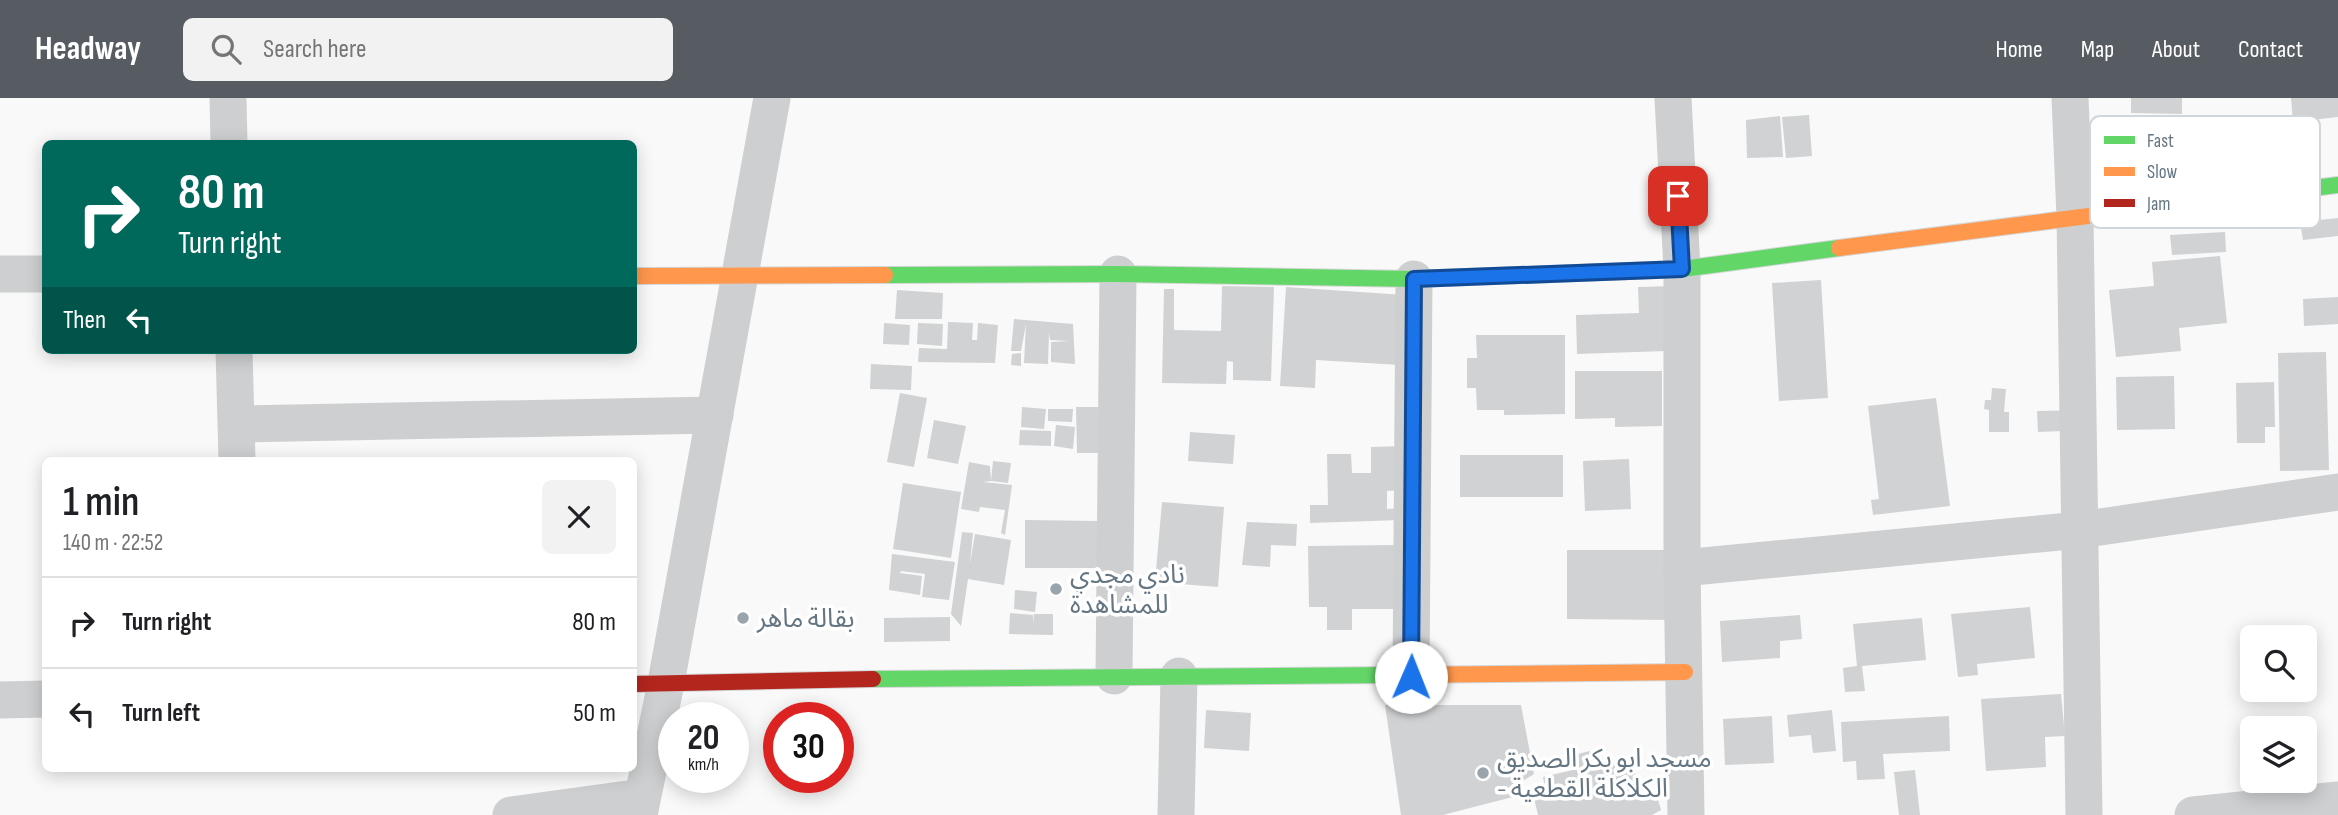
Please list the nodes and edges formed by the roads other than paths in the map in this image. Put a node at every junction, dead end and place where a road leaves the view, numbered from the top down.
1 (228, 98) edge
2 (772, 98) edge
3 (1673, 98) edge
4 (2070, 98) edge
5 (229, 140) edge
6 (2338, 185) edge
7 (2320, 187) edge
8 (2090, 215) edge
9 (2075, 217) junction
10 (1682, 269) junction
11 (0, 274) edge
12 (42, 274) edge
13 (1118, 274) junction
14 (740, 275) junction
15 (637, 276) edge
16 (1414, 279) junction
17 (234, 354) edge
18 (715, 415) junction
19 (237, 424) junction
20 (237, 457) edge
21 (2338, 492) edge
22 (2080, 530) junction
23 (1682, 568) junction
24 (1685, 672) junction
25 (1114, 676) junction
26 (1179, 676) junction
27 (1411, 677) junction
28 (650, 683) edge
29 (42, 699) edge
30 (0, 701) edge
31 (2338, 800) edge
32 (640, 806) edge
33 (511, 815) edge
34 (1175, 815) edge
35 (1686, 815) edge
36 (2084, 815) edge
37 (2193, 815) edge

1 - 5 street
2 - 14 street
3 - 10 street
4 - 9 street
6 - 7 street
8 - 9 street
9 - 10 street
9 - 22 street
10 - 16 street
10 - 23 street
11 - 12 street
13 - 14 street
13 - 16 street
13 - 25 street
14 - 15 street
14 - 18 street
16 - 27 street
17 - 19 street
18 - 19 street
18 - 28 street
19 - 20 street
21 - 22 street
22 - 23 street
22 - 36 street
23 - 24 street
24 - 27 street
24 - 35 street
25 - 26 street
25 - 28 street
26 - 27 street
26 - 34 street
28 - 32 street
29 - 30 street
31 - 37 street
32 - 33 street

